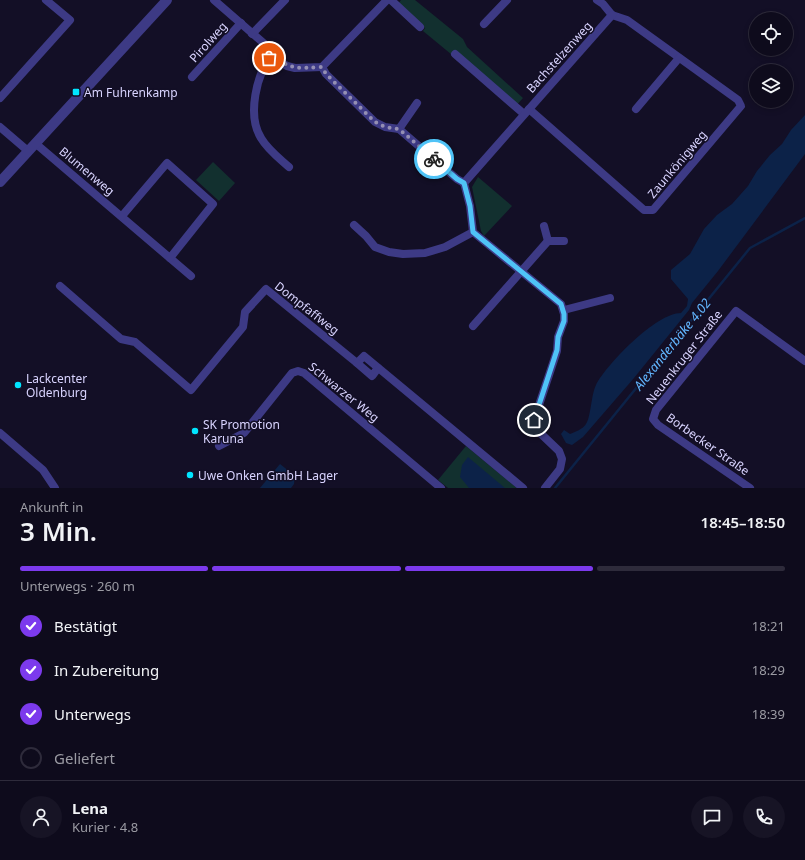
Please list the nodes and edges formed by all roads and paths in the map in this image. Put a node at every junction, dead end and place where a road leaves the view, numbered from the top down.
1 (46, 0) edge
2 (167, 0) edge
3 (214, 0) edge
4 (286, 0) edge
5 (387, 0) edge
6 (391, 0) edge
7 (507, 0) edge
8 (597, 0) edge
9 (612, 15) junction
10 (241, 23) junction
11 (484, 24) dead end
12 (420, 27) dead end
13 (252, 34) junction
14 (273, 54) junction
15 (455, 54) dead end
16 (678, 58) junction
17 (322, 67) junction
18 (192, 77) dead end
19 (0, 98) edge
20 (417, 103) dead end
21 (636, 109) dead end
22 (526, 112) junction
23 (0, 127) edge
24 (399, 129) junction
25 (35, 143) junction
26 (28, 151) junction
27 (289, 167) dead end
28 (0, 182) edge
29 (464, 183) junction
30 (122, 216) junction
31 (354, 225) dead end
32 (544, 226) dead end
33 (473, 232) junction
34 (548, 241) junction
35 (564, 241) dead end
36 (170, 258) junction
37 (521, 271) junction
38 (191, 276) dead end
39 (60, 286) dead end
40 (610, 298) dead end
41 (564, 310) junction
42 (473, 326) dead end
43 (805, 361) edge
44 (653, 419) joint
45 (0, 433) edge
46 (219, 446) dead end
47 (55, 488) edge
48 (441, 488) edge
49 (523, 488) edge
50 (545, 488) edge
51 (750, 488) edge

1 - 19 street
2 - 25 street
3 - 10 street
4 - 13 street
5 - 17 street
6 - 12 street
7 - 11 street
8 - 9 street
9 - 16 street, Zaunkönigweg
9 - 22 street, Bachstelzenweg
10 - 13 street
10 - 18 street, Pirolweg
13 - 14 street
14 - 17 street
14 - 27 street
15 - 22 street
16 - 21 street
16 - 22 street, Zaunkönigweg
17 - 24 street
20 - 24 street
22 - 29 street, Bachstelzenweg
23 - 26 street
24 - 29 street
25 - 26 street
25 - 30 street, Blumenweg
26 - 28 street
29 - 33 street
30 - 36 street, Blumenweg
30 - 36 street
31 - 33 street
32 - 34 street
33 - 37 street
34 - 35 street
34 - 37 street
36 - 38 street, Blumenweg
37 - 41 street
37 - 42 street
39 - 49 street, Dompfaffweg
40 - 41 street
41 - 50 street
43 - 44 street, Neuenkruger Straße
44 - 51 street, Borbecker Straße
45 - 47 street
46 - 48 street, Schwarzer Weg

